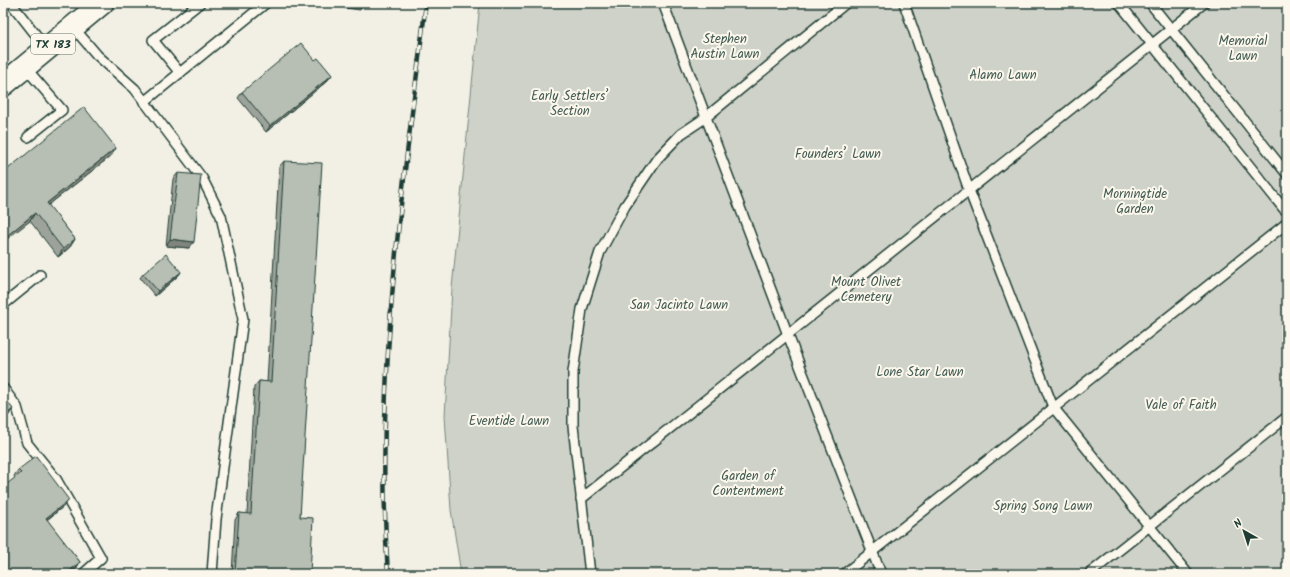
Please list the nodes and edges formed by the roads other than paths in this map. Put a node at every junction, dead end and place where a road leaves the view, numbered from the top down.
1 (11, 3) edge
2 (102, 3) edge
3 (200, 3) edge
4 (266, 3) edge
5 (664, 3) edge
6 (846, 3) edge
7 (904, 3) edge
8 (1119, 3) edge
9 (1150, 3) edge
10 (1204, 3) edge
11 (73, 27) junction
12 (1171, 29) junction
13 (1153, 44) junction
14 (46, 48) junction
15 (24, 66) junction
16 (180, 73) junction
17 (3, 84) edge
18 (144, 102) junction
19 (705, 118) junction
20 (28, 137) dead end
21 (1287, 174) edge
22 (969, 190) junction
23 (1287, 210) edge
24 (1287, 222) edge
25 (40, 275) dead end
26 (3, 305) edge
27 (788, 335) junction
28 (3, 388) edge
29 (1053, 407) junction
30 (1287, 417) edge
31 (581, 499) junction
32 (1150, 526) junction
33 (872, 551) junction
34 (83, 574) edge
35 (212, 574) edge
36 (590, 574) edge
37 (844, 574) edge
38 (881, 574) edge
39 (1089, 574) edge
40 (1188, 574) edge

1 - 14 lane
2 - 11 main road, TX 183
3 - 16 lane
4 - 16 lane
5 - 19 lane
6 - 19 lane
7 - 22 lane
8 - 13 lane
9 - 12 lane
10 - 12 lane
11 - 14 main road, TX 183
11 - 18 lane
12 - 13 lane
12 - 21 lane
13 - 22 lane
13 - 23 lane
14 - 15 main road, TX 183
15 - 17 main road, TX 183
15 - 20 lane
16 - 18 lane
18 - 35 lane
19 - 27 lane
19 - 31 lane
22 - 27 lane
22 - 29 lane
24 - 29 lane
25 - 26 lane
27 - 31 lane
27 - 33 lane
28 - 34 lane
29 - 32 lane
29 - 33 lane
30 - 32 lane
31 - 36 lane
32 - 39 lane
32 - 40 lane
33 - 37 lane
33 - 38 lane

